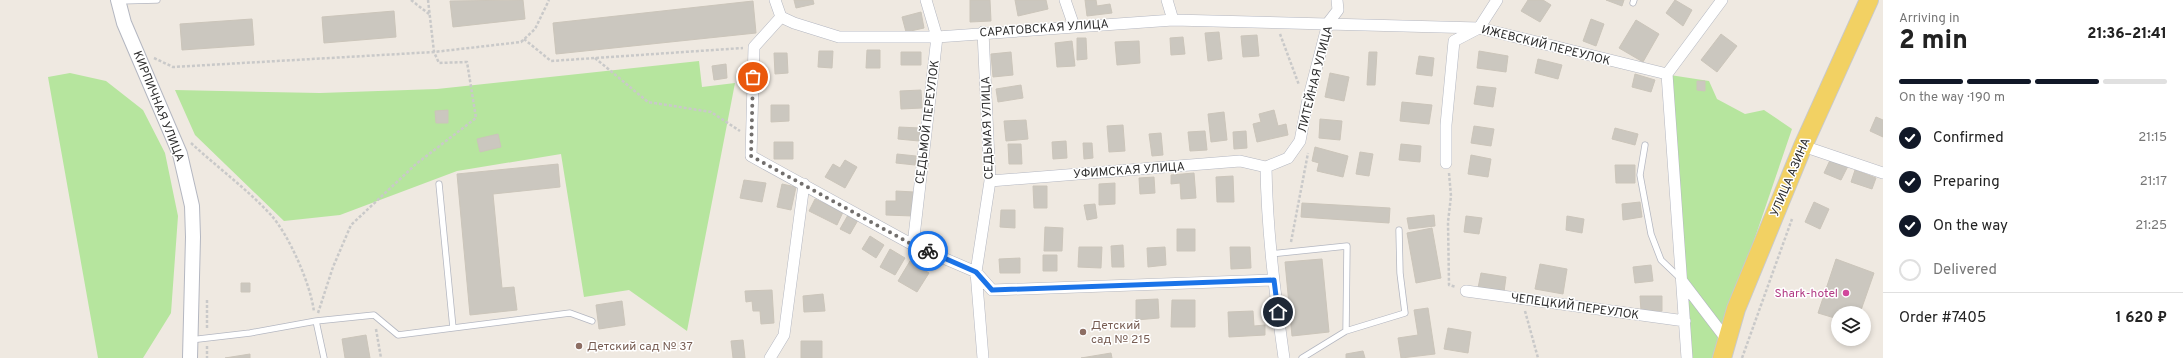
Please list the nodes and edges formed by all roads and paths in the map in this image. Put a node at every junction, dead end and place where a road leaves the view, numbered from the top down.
1 (157, 0) edge
2 (411, 0) edge
3 (428, 0) edge
4 (549, 0) edge
5 (775, 0) edge
6 (926, 0) edge
7 (1065, 0) edge
8 (1167, 0) edge
9 (1338, 0) edge
10 (1497, 0) edge
11 (1722, 0) edge
12 (1869, 0) edge
13 (118, 1) edge
14 (430, 15) junction
15 (782, 18) junction
16 (1173, 20) junction
17 (1277, 22) junction
18 (1328, 23) junction
19 (1074, 26) junction
20 (1479, 28) junction
21 (983, 32) junction
22 (937, 37) junction
23 (524, 39) junction
24 (754, 47) junction
25 (434, 52) junction
26 (153, 57) dead end
27 (595, 58) junction
28 (1667, 74) junction
29 (1307, 104) junction
30 (751, 138) junction
31 (189, 142) dead end
32 (1645, 144) dead end
33 (1803, 146) junction
34 (1446, 164) joint
35 (1266, 167) junction
36 (1883, 173) edge
37 (990, 181) junction
38 (439, 184) dead end
39 (804, 184) junction
40 (1792, 217) dead end
41 (1399, 230) dead end
42 (913, 245) junction
43 (1270, 254) junction
44 (976, 272) junction
45 (1274, 280) junction
46 (1682, 281) junction
47 (1466, 291) joint
48 (1522, 299) junction
49 (374, 315) junction
50 (316, 321) junction
51 (592, 321) dead end
52 (1684, 321) junction
53 (453, 328) junction
54 (1346, 331) junction
55 (190, 340) junction
56 (1727, 340) junction
57 (190, 358) edge
58 (324, 358) edge
59 (381, 358) edge
60 (770, 358) edge
61 (983, 358) edge
62 (1284, 358) edge
63 (1302, 358) edge
64 (1538, 358) edge
65 (1687, 358) edge
66 (1722, 358) edge
67 (1742, 358) edge

1 - 13 lane
2 - 14 path
3 - 14 path
4 - 23 path
5 - 15 street
6 - 22 street, СЕДЬМОЙ ПЕРЕУЛОК
7 - 19 street
8 - 16 street
9 - 18 street, ЛИТЕЙНАЯ УЛИЦА
10 - 20 street
11 - 28 street
12 - 33 main road, УЛИЦА АЗИНА
13 - 55 street, КИРПИЧНАЯ УЛИЦА
14 - 25 path
15 - 22 street, САРАТОВСКАЯ УЛИЦА
15 - 24 street
16 - 17 street, САРАТОВСКАЯ УЛИЦА
16 - 19 street, САРАТОВСКАЯ УЛИЦА
17 - 18 street, САРАТОВСКАЯ УЛИЦА
17 - 29 path
18 - 20 street, ИЖЕВСКИЙ ПЕРЕУЛОК
18 - 29 street, ЛИТЕЙНАЯ УЛИЦА
19 - 21 street, САРАТОВСКАЯ УЛИЦА
20 - 28 street, ИЖЕВСКИЙ ПЕРЕУЛОК
20 - 34 street
21 - 22 street, САРАТОВСКАЯ УЛИЦА
21 - 37 street, СЕДЬМАЯ УЛИЦА
22 - 42 street, СЕДЬМОЙ ПЕРЕУЛОК
23 - 25 path
23 - 27 path
24 - 27 path
24 - 30 street
25 - 26 path
25 - 50 path
27 - 30 path
28 - 46 street
29 - 35 street, ЛИТЕЙНАЯ УЛИЦА
30 - 39 street
31 - 50 path
32 - 46 lane
33 - 36 street
33 - 56 main road, УЛИЦА АЗИНА
34 - 47 path
35 - 37 street, УФИМСКАЯ УЛИЦА
35 - 43 street
37 - 44 street, СЕДЬМАЯ УЛИЦА
38 - 53 lane
39 - 42 street
39 - 60 street
40 - 67 path
41 - 54 lane
42 - 44 street
43 - 45 street
43 - 54 lane
44 - 45 street
44 - 61 street, СЕДЬМАЯ УЛИЦА
45 - 62 street
46 - 52 street
46 - 56 street
47 - 48 street, ЧЕПЕЦКИЙ ПЕРЕУЛОК
48 - 52 street, ЧЕПЕЦКИЙ ПЕРЕУЛОК
48 - 64 path
49 - 50 lane
49 - 53 lane
49 - 59 path
50 - 55 lane
50 - 58 lane
51 - 53 lane
52 - 65 street
54 - 63 lane
55 - 57 street, КИРПИЧНАЯ УЛИЦА
56 - 66 main road, УЛИЦА АЗИНА

